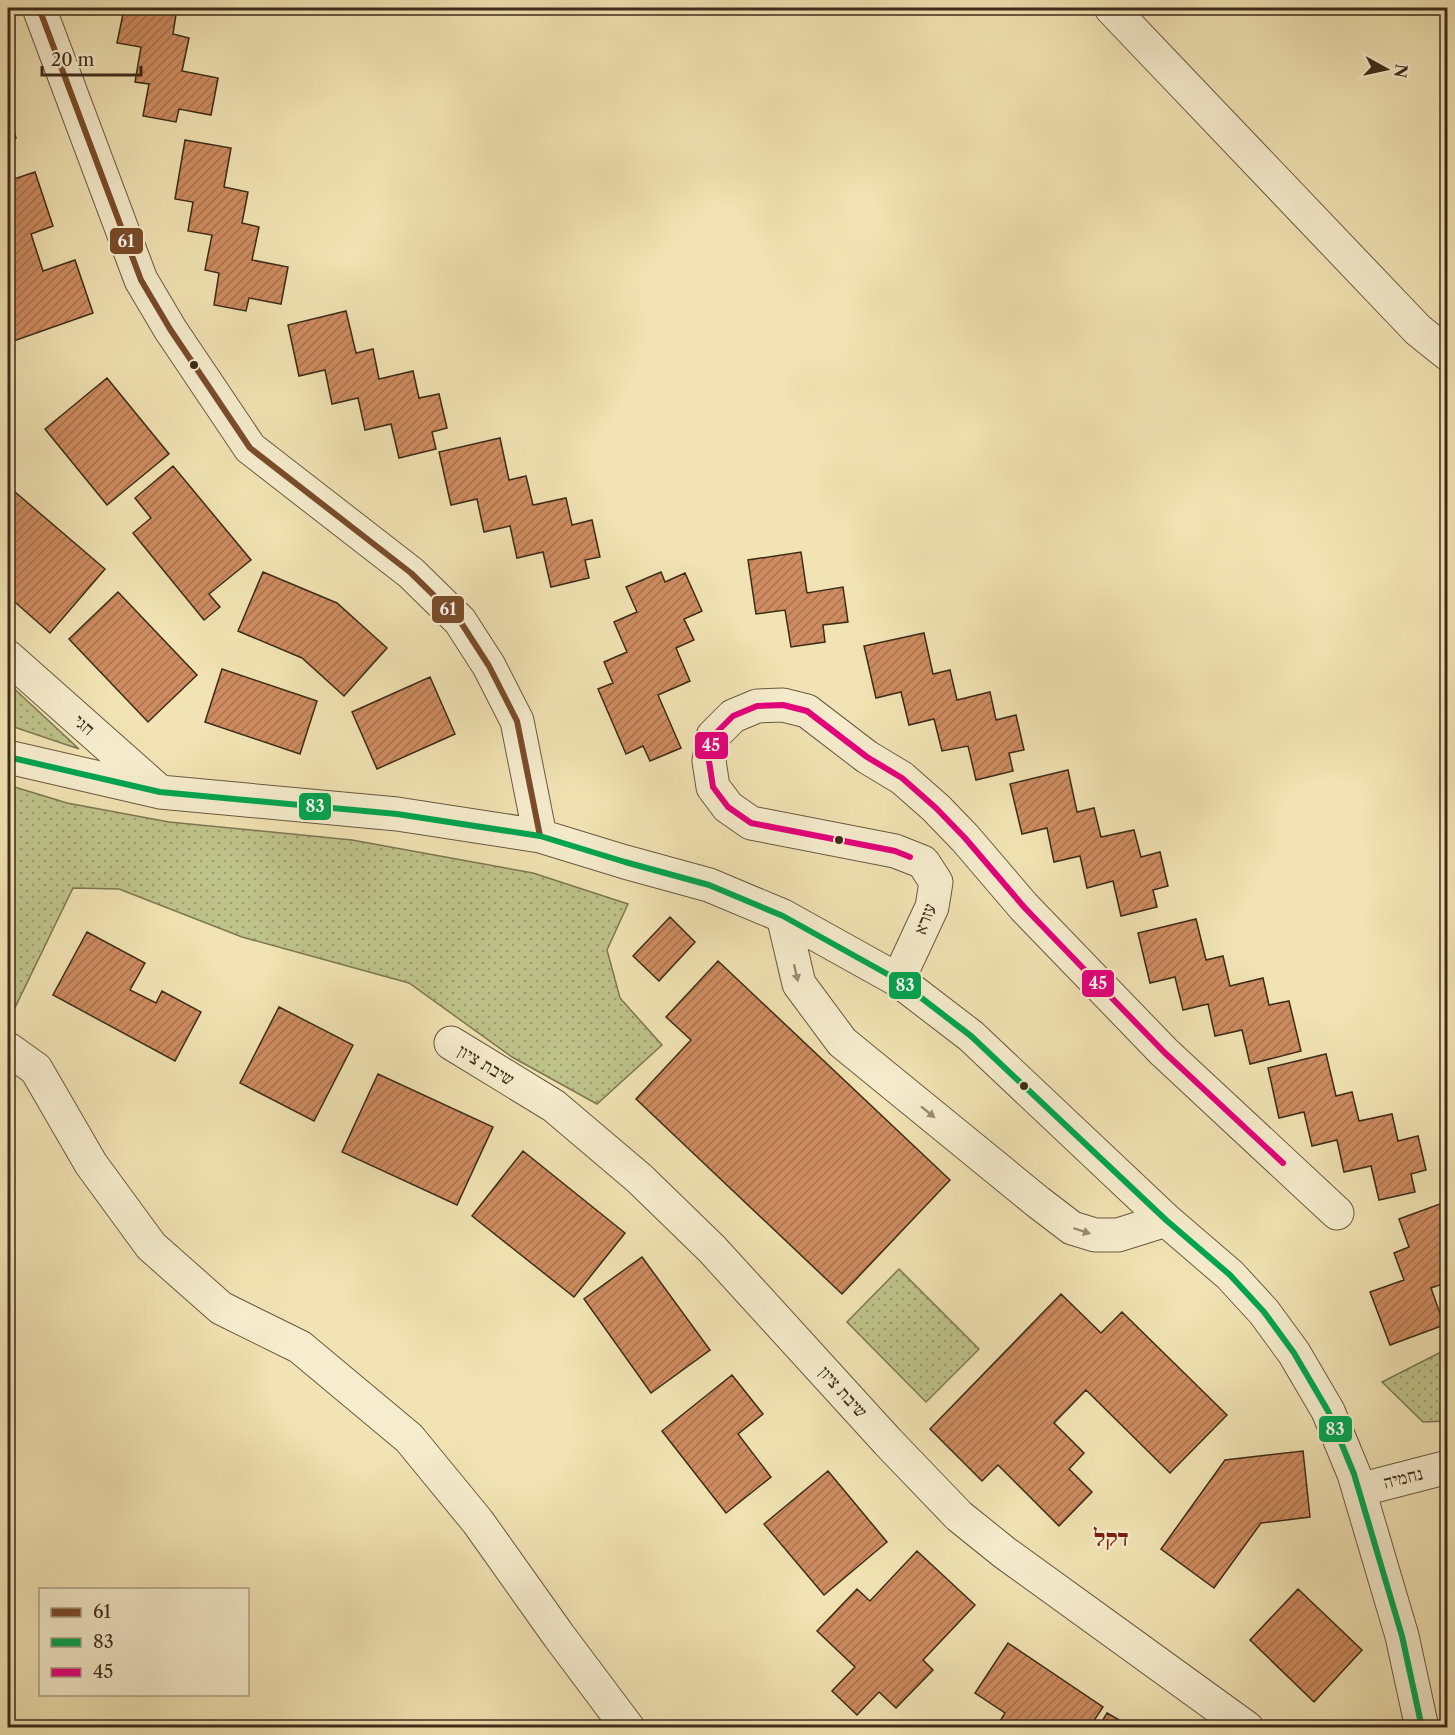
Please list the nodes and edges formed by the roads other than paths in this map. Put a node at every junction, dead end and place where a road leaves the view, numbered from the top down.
1 (39, 8) edge
2 (1111, 8) edge
3 (1448, 354) edge
4 (8, 657) edge
5 (8, 757) edge
6 (160, 792) junction
7 (540, 836) junction
8 (783, 916) junction
9 (898, 980) junction
10 (451, 1043) dead end
11 (8, 1049) edge
12 (1337, 1213) dead end
13 (1166, 1220) junction
14 (1448, 1467) edge
15 (1359, 1490) junction
16 (628, 1728) edge
17 (1247, 1728) edge
18 (1422, 1728) edge

1 - 7 street
2 - 3 street
4 - 6 street, חגי
5 - 6 street
6 - 7 street
7 - 8 street
8 - 9 street
8 -> 13 street
9 - 12 street, עזרא
9 - 13 street
10 - 17 street, שיבת ציון
11 - 16 street
13 - 15 street
14 - 15 street, נחמיה
15 - 18 street

